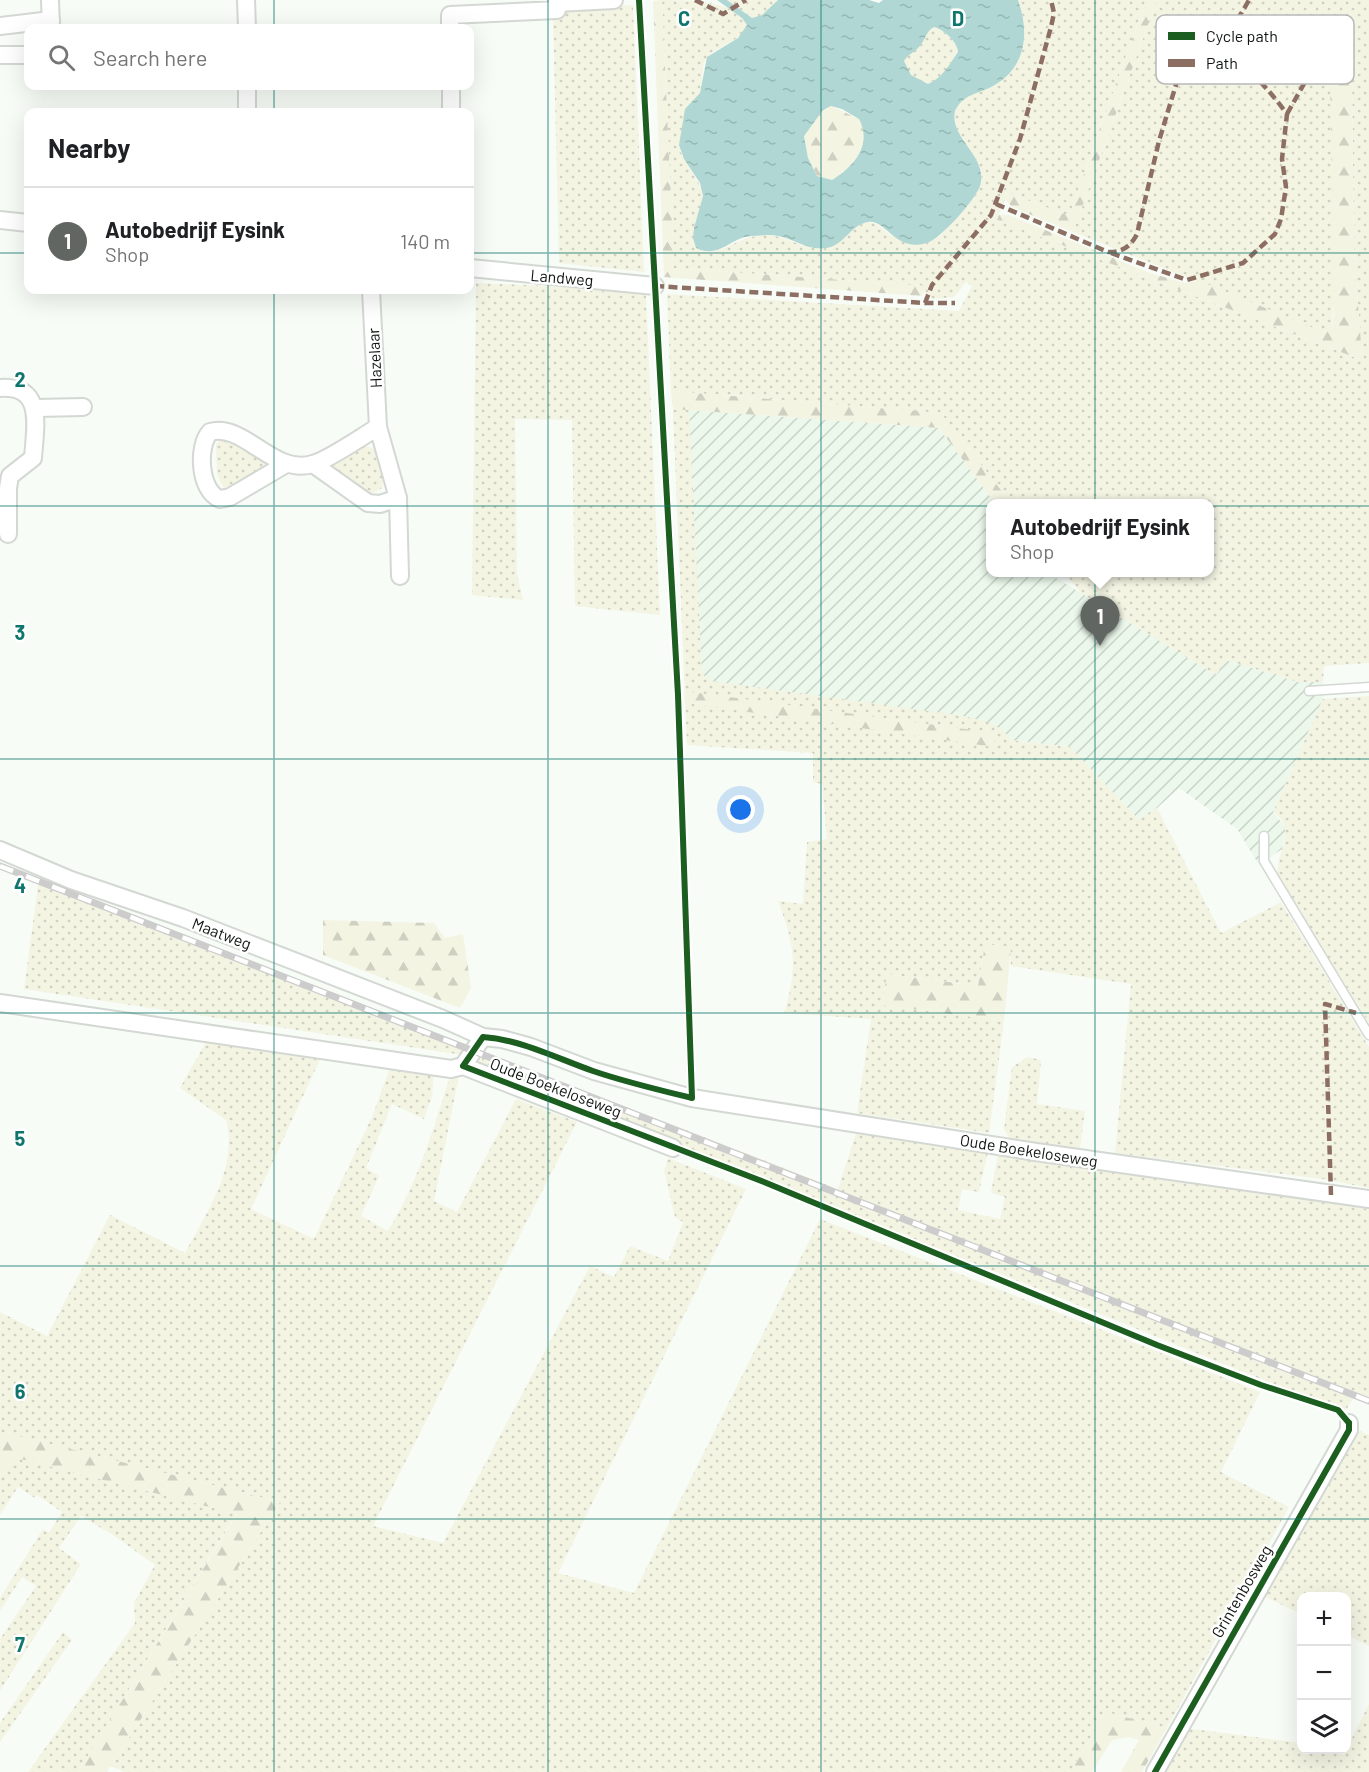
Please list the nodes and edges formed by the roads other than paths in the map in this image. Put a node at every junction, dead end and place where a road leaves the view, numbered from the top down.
1 (50, 0) edge
2 (246, 0) edge
3 (614, 0) edge
4 (557, 1) edge
5 (51, 24) edge
6 (247, 24) edge
7 (450, 24) edge
8 (24, 25) edge
9 (0, 26) edge
10 (0, 55) edge
11 (24, 55) edge
12 (247, 90) edge
13 (450, 90) edge
14 (247, 108) edge
15 (451, 108) edge
16 (0, 220) edge
17 (24, 223) edge
18 (474, 268) edge
19 (655, 286) dead end
20 (370, 294) edge
21 (0, 388) edge
22 (83, 407) dead end
23 (36, 408) junction
24 (378, 427) junction
25 (286, 464) junction
26 (313, 464) junction
27 (398, 498) junction
28 (8, 534) dead end
29 (400, 576) dead end
30 (1369, 687) edge
31 (1310, 691) dead end
32 (1263, 836) dead end
33 (0, 850) edge
34 (0, 1003) edge
35 (443, 1019) joint
36 (1369, 1035) edge
37 (483, 1037) junction
38 (463, 1066) junction
39 (673, 1148) dead end
40 (1369, 1199) edge
41 (1349, 1423) dead end
42 (1155, 1772) edge

1 - 5 street
2 - 6 street
3 - 4 street
4 - 7 street
8 - 9 street
10 - 11 street
12 - 14 street
13 - 15 street
16 - 17 street
18 - 19 street, Landweg
20 - 24 street, Hazelaar
21 - 23 street
22 - 23 street
23 - 28 street
24 - 26 street
24 - 27 street, Hazelaar
25 - 25 street
25 - 26 street
26 - 27 street
27 - 29 street, Hazelaar
30 - 31 lane
32 - 36 lane
33 - 35 street, Maatweg
34 - 38 street, Oude Boekeloseweg
35 - 37 street, Oude Boekeloseweg
37 - 38 street, Oude Boekeloseweg
37 - 40 street, Oude Boekeloseweg
38 - 39 street, Oude Boekeloseweg
41 - 42 street, Grintenbosweg

